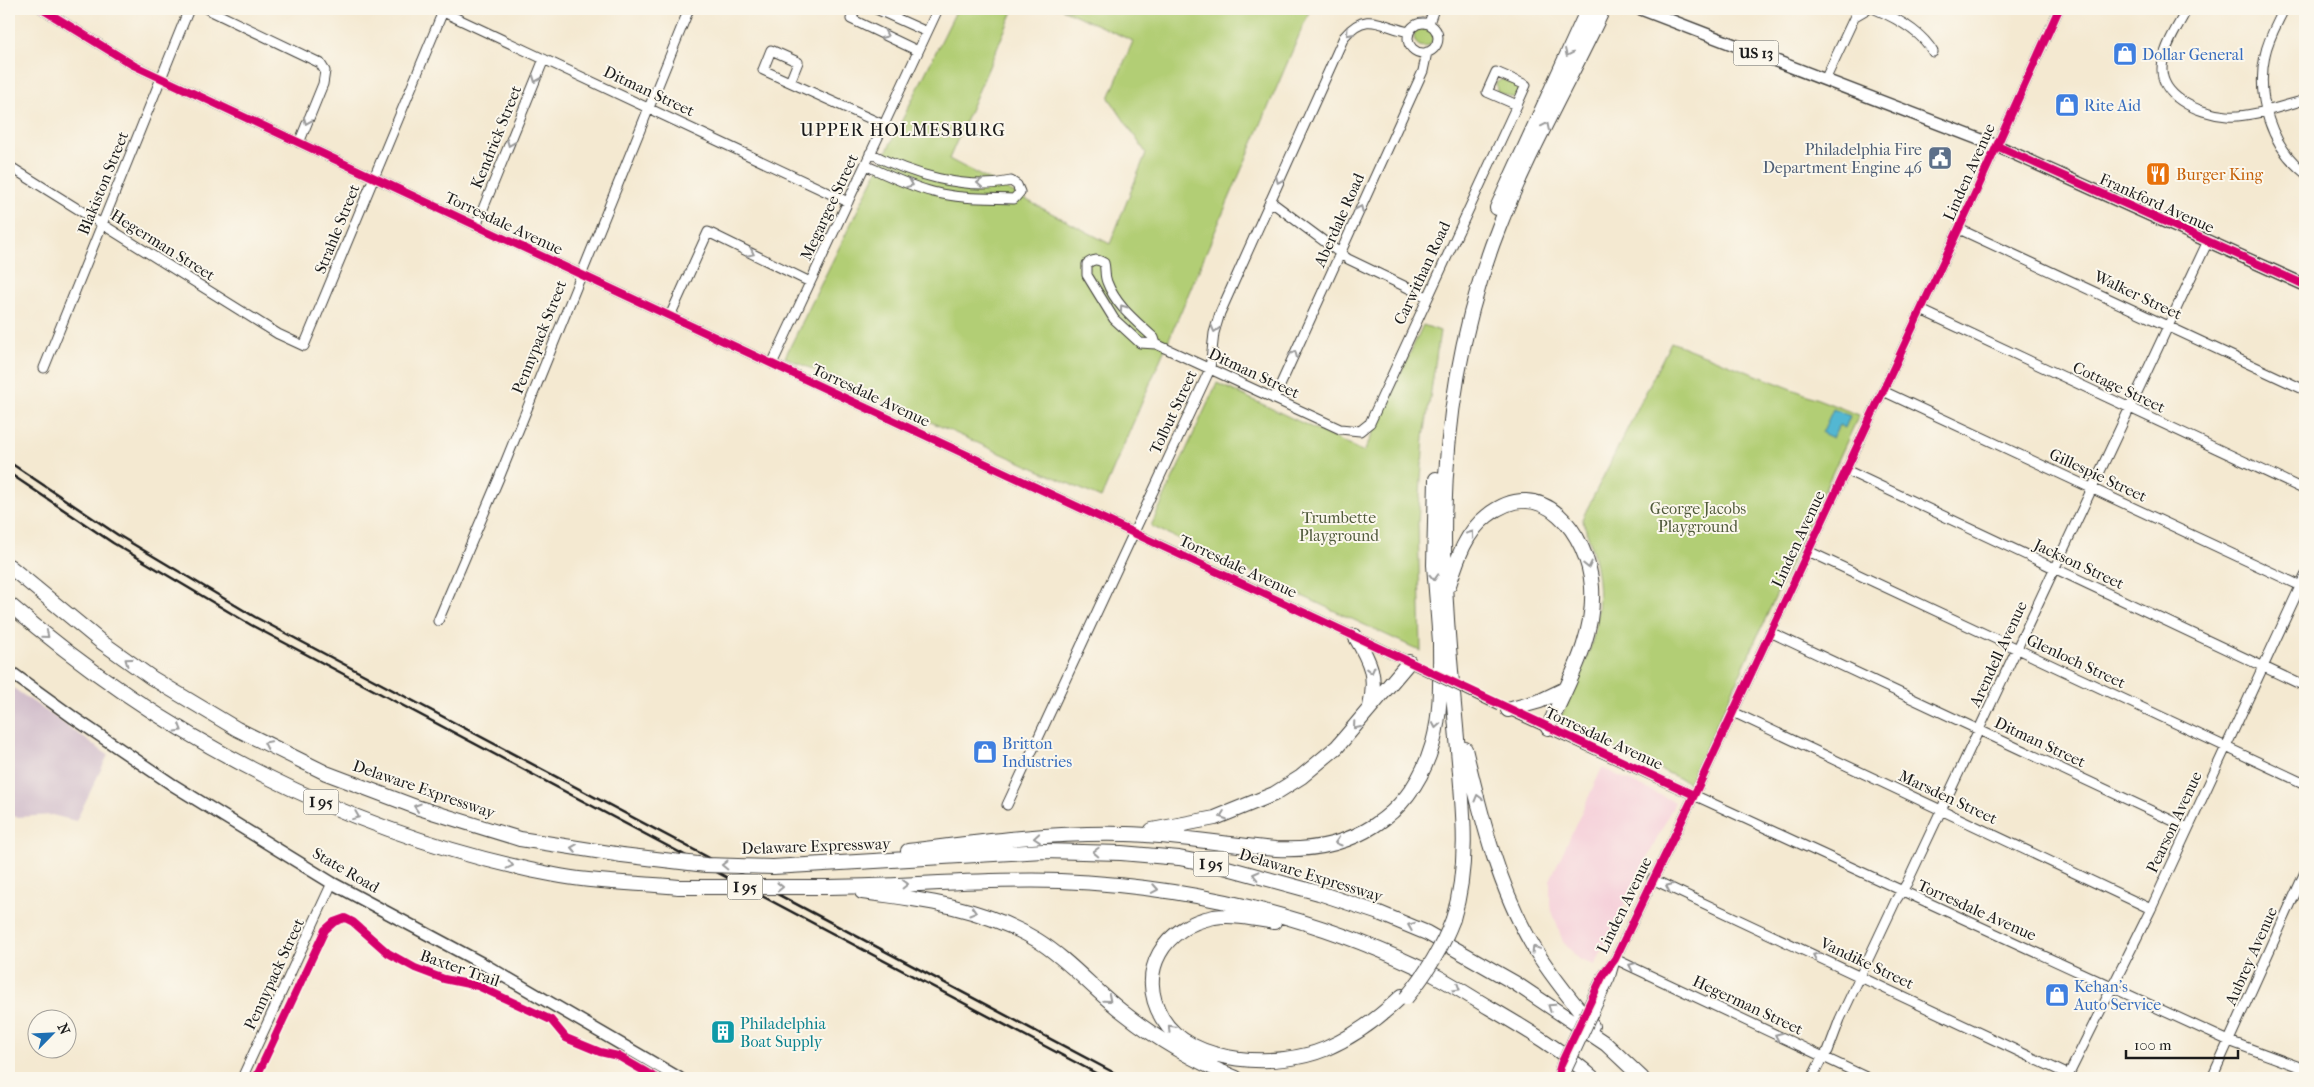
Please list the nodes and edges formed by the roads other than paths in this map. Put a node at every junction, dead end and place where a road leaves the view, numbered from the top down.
1 (43, 9) edge
2 (189, 9) edge
3 (207, 9) edge
4 (690, 9) edge
5 (856, 9) edge
6 (876, 9) edge
7 (938, 9) edge
8 (1434, 9) edge
9 (1588, 9) edge
10 (1603, 9) edge
11 (1641, 9) edge
12 (1867, 9) edge
13 (1875, 9) edge
14 (2059, 9) edge
15 (2187, 9) edge
16 (2284, 9) edge
17 (441, 10) edge
18 (1428, 24) junction
19 (926, 32) junction
20 (1409, 32) junction
21 (918, 51) junction
22 (1427, 52) junction
23 (1933, 52) dead end
24 (544, 59) junction
25 (162, 78) junction
26 (1826, 80) junction
27 (790, 82) dead end
28 (2305, 100) edge
29 (1517, 105) dead end
30 (649, 108) junction
31 (2266, 110) junction
32 (884, 125) junction
33 (298, 142) junction
34 (1997, 146) junction
35 (870, 153) junction
36 (865, 165) junction
37 (9, 166) edge
38 (2305, 174) edge
39 (374, 178) junction
40 (1270, 201) junction
41 (848, 202) junction
42 (102, 224) junction
43 (476, 226) junction
44 (1959, 229) junction
45 (2208, 241) junction
46 (1340, 254) junction
47 (580, 275) junction
48 (810, 282) junction
49 (2305, 285) edge
50 (1427, 297) junction
51 (1921, 310) junction
52 (670, 316) junction
53 (2168, 326) junction
54 (1156, 344) junction
55 (304, 346) joint
56 (772, 364) junction
57 (44, 368) dead end
58 (1210, 369) junction
59 (2305, 390) edge
60 (1883, 391) junction
61 (1274, 398) junction
62 (2130, 408) junction
63 (1340, 429) joint
64 (1846, 470) junction
65 (2092, 488) junction
66 (2305, 490) edge
67 (1134, 532) junction
68 (1808, 551) junction
69 (9, 566) edge
70 (2054, 569) junction
71 (2305, 576) edge
72 (2301, 586) junction
73 (1446, 595) junction
74 (9, 604) edge
75 (438, 621) dead end
76 (1770, 632) junction
77 (1355, 636) junction
78 (1440, 641) junction
79 (2017, 650) junction
80 (1412, 663) junction
81 (2262, 667) junction
82 (9, 671) edge
83 (2300, 684) dead end
84 (1565, 689) junction
85 (1456, 706) junction
86 (1370, 707) junction
87 (1504, 708) junction
88 (1733, 712) junction
89 (1548, 728) junction
90 (1979, 730) junction
91 (2226, 747) junction
92 (2305, 784) edge
93 (1694, 795) junction
94 (1007, 805) dead end
95 (1942, 810) junction
96 (2188, 828) junction
97 (1125, 834) junction
98 (780, 866) junction
99 (2305, 872) edge
100 (1652, 879) junction
101 (332, 883) junction
102 (816, 887) junction
103 (1902, 892) junction
104 (2151, 909) junction
105 (1449, 918) junction
106 (1316, 926) junction
107 (1615, 958) junction
108 (1860, 976) junction
109 (2112, 988) junction
110 (1404, 997) junction
111 (2229, 1041) junction
112 (1606, 1044) junction
113 (1178, 1050) junction
114 (1823, 1056) junction
115 (1564, 1067) junction
116 (2305, 1069) edge
117 (2068, 1076) edge
118 (242, 1078) edge
119 (678, 1078) edge
120 (1236, 1078) edge
121 (1557, 1078) edge
122 (1561, 1078) edge
123 (1593, 1078) edge
124 (1642, 1078) edge
125 (1812, 1078) edge
126 (1868, 1078) edge
127 (2212, 1078) edge

1 - 25 street, Torresdale Avenue
2 - 25 street, Blakiston Street
3 -> 33 street
4 - 30 street, Pennypack Street
5 -> 21 street
6 - 19 street
7 - 19 street, Megargee Street
8 - 18 street
9 -> 78 highway
73 -> 10 highway
11 - 26 main road, Frankford Avenue / US 13
12 - 26 street
13 - 23 street
14 - 34 street, Linden Avenue
15 - 31 street
16 - 31 street
17 - 24 street, Ditman Street
17 - 39 street, Strahle Street
18 - 20 street
18 - 22 street
19 - 21 street, Megargee Street
20 - 22 street
20 -> 40 street, Tolbut Street
21 - 32 street, Megargee Street
46 -> 22 street, Aberdale Road
24 - 30 street, Ditman Street
24 -> 43 street, Kendrick Street
25 - 33 street, Torresdale Avenue
25 - 42 street, Blakiston Street
26 - 34 main road, Frankford Avenue / US 13
27 - 32 street
28 - 31 street
29 - 50 street, Carwithan Road
30 - 41 street, Ditman Street
30 - 47 street, Pennypack Street
31 - 38 street
32 - 35 street, Megargee Street
33 - 39 street, Torresdale Avenue
34 - 44 street, Linden Avenue
34 - 45 main road, Frankford Avenue / US 13
35 - 36 street, Megargee Street
36 -> 35 street
36 - 41 street, Megargee Street
37 - 42 street, Hegerman Street
39 - 43 street, Torresdale Avenue
39 - 55 street, Strahle Street
40 - 46 street
40 -> 58 street, Tolbut Street
41 - 48 street, Megargee Street
42 - 55 street, Hegerman Street
42 - 57 street, Blakiston Street
43 - 47 street, Torresdale Avenue
44 - 51 street, Linden Avenue
44 - 53 street, Walker Street
45 - 49 main road, Frankford Avenue / US 13
45 - 53 street, Arendell Avenue
46 - 50 street
61 -> 46 street, Aberdale Road
47 - 52 street, Torresdale Avenue
47 - 75 street, Pennypack Street
52 -> 48 street
48 - 56 street, Megargee Street
50 - 63 street, Carwithan Road
51 - 60 street, Linden Avenue
51 - 62 street, Cottage Street
52 - 56 street, Torresdale Avenue
53 - 59 street, Walker Street
53 - 62 street, Arendell Avenue
54 -> 54 street, Ditman Street
54 - 58 street, Ditman Street
56 - 67 street, Torresdale Avenue
58 - 61 street, Ditman Street
58 - 67 street, Tolbut Street
60 - 64 street, Linden Avenue
60 - 65 street, Gillespie Street
61 - 63 street, Ditman Street
62 - 65 street, Arendell Avenue
62 - 66 street, Cottage Street
64 - 68 street, Linden Avenue
64 - 70 street, Jackson Street
65 - 70 street, Arendell Avenue
65 - 72 street, Gillespie Street
67 - 77 street, Torresdale Avenue
67 - 94 street, Tolbut Street
68 - 76 street, Linden Avenue
68 - 79 street, Glenloch Street
98 -> 69 highway, Delaware Expressway / I 95, bridge
70 - 79 street, Arendell Avenue
70 - 81 street, Jackson Street
71 - 72 street, Pearson Avenue
72 - 81 street, Pearson Avenue
73 -> 84 highway
73 - 85 highway
74 -> 102 highway, I 95, bridge
76 - 88 street, Linden Avenue
76 - 90 street, Ditman Street
77 - 80 street, Torresdale Avenue
77 -> 86 highway
78 -> 97 highway
78 - 105 highway
79 - 90 street, Arendell Avenue
79 - 91 street, Glenloch Street
80 - 86 highway
80 - 87 street, Torresdale Avenue, bridge
81 - 83 street, Jackson Street
81 - 91 street, Pearson Avenue
82 - 101 main road, State Road
84 - 87 highway
84 - 89 highway
85 - 105 highway
112 -> 85 highway
86 -> 97 highway
87 - 89 street, Torresdale Avenue
88 - 93 street, Linden Avenue
88 - 95 street, Marsden Street
89 - 93 street, Torresdale Avenue
90 - 95 street, Arendell Avenue
90 - 96 street, Ditman Street
91 - 92 street, Glenloch Street
91 - 96 street, Pearson Avenue
93 - 100 street, Linden Avenue
93 - 103 street, Torresdale Avenue
95 - 103 street, Arendell Avenue
95 - 104 street, Marsden Street
96 - 104 street, Pearson Avenue
97 -> 98 highway
112 -> 98 highway, Delaware Expressway / I 95
99 - 111 street, Aubrey Avenue
100 - 107 street, Linden Avenue
108 -> 100 street, Vandike Street
101 - 118 street, Pennypack Street
101 - 119 main road, State Road
102 -> 106 highway, I 95
102 -> 113 highway
103 - 108 street, Arendell Avenue
103 - 109 street, Torresdale Avenue
104 - 109 street, Pearson Avenue
105 - 110 highway, bridge
110 -> 106 highway
106 -> 123 highway, I 95
114 -> 107 street, Hegerman Street
107 - 115 street, Linden Avenue, bridge
108 - 114 street, Arendell Avenue
108 - 117 street, Vandike Street
109 - 111 street, Torresdale Avenue
109 - 117 street, Pearson Avenue
110 - 113 highway
111 - 116 street, Torresdale Avenue
111 - 127 street, Aubrey Avenue
112 - 124 highway, Delaware Expressway / I 95
113 - 120 highway
114 - 125 street, Arendell Avenue
114 - 126 street, Hegerman Street
115 - 121 street, Linden Avenue
115 - 122 street, Linden Avenue

